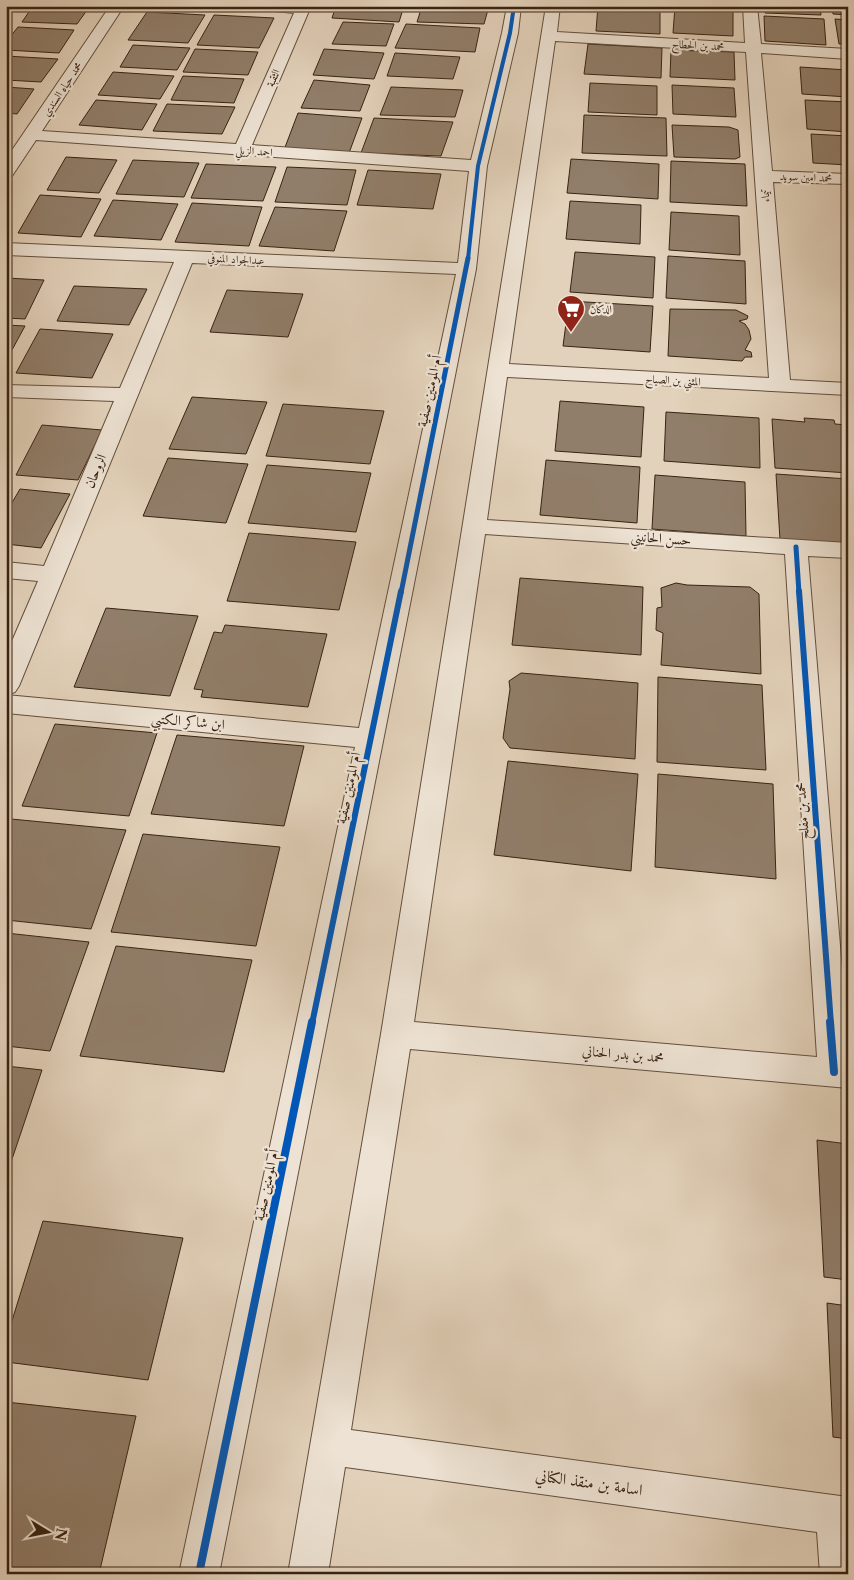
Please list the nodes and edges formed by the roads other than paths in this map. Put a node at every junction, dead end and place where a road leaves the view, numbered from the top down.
1 (118, 6) edge
2 (265, 6) edge
3 (514, 6) edge
4 (553, 6) edge
5 (750, 6) edge
6 (303, 8) edge
7 (548, 36) junction
8 (754, 48) junction
9 (848, 54) edge
10 (31, 135) junction
11 (242, 150) junction
12 (478, 166) junction
13 (6, 172) edge
14 (764, 176) junction
15 (848, 179) edge
16 (6, 249) edge
17 (185, 257) junction
18 (466, 269) junction
19 (498, 370) junction
20 (780, 386) junction
21 (848, 389) edge
22 (6, 391) edge
23 (127, 395) junction
24 (474, 526) junction
25 (796, 547) junction
26 (848, 551) edge
27 (6, 570) edge
28 (52, 575) junction
29 (6, 686) edge
30 (6, 704) edge
31 (370, 738) junction
32 (397, 1034) junction
33 (841, 1073) edge
34 (330, 1446) junction
35 (842, 1517) edge
36 (199, 1574) edge
37 (308, 1574) edge
38 (840, 1574) edge

1 - 10 street, محمد حياه السندي
2 - 6 street
3 - 12 street, أم المومنين صفية
4 - 7 street
5 - 8 street, تيماء
6 - 11 street, الثقبة
7 - 8 street, محمد بن الحطاح
7 - 19 street
8 - 9 street, محمد بن الحطاح
8 - 14 street, تيماء
10 - 11 street, احمد الزيلي
10 - 13 street, محمد حياه السندي
11 - 12 street, احمد الزيلي
12 - 18 street, أم المومنين صفية
14 - 15 street, محمد امين سويد
14 - 20 street, تيماء
16 - 17 street, عبدالجواد المنوفي
17 - 18 street, عبدالجواد المنوفي
17 - 23 street, الروحان
18 - 31 street, أم المومنين صفية
19 - 20 street, المثني بن الصباح
19 - 24 street
20 - 21 street, المثني بن الصباح
22 - 23 street
23 - 28 street, الروحان
24 - 25 street, حسن الحانيني
24 - 32 street
25 - 26 street, حسن الحانيني
25 - 33 street, محمد بن مفلح
27 - 28 street
28 - 29 street, الروحان
30 - 31 street, ابن شاكر الكتبي
31 - 36 street, أم المومنين صفية
32 - 33 street, محمد بن بدر الحناني
32 - 34 street
34 - 35 street, اسامة بن منقذ الكناني
34 - 37 street
35 - 38 street

